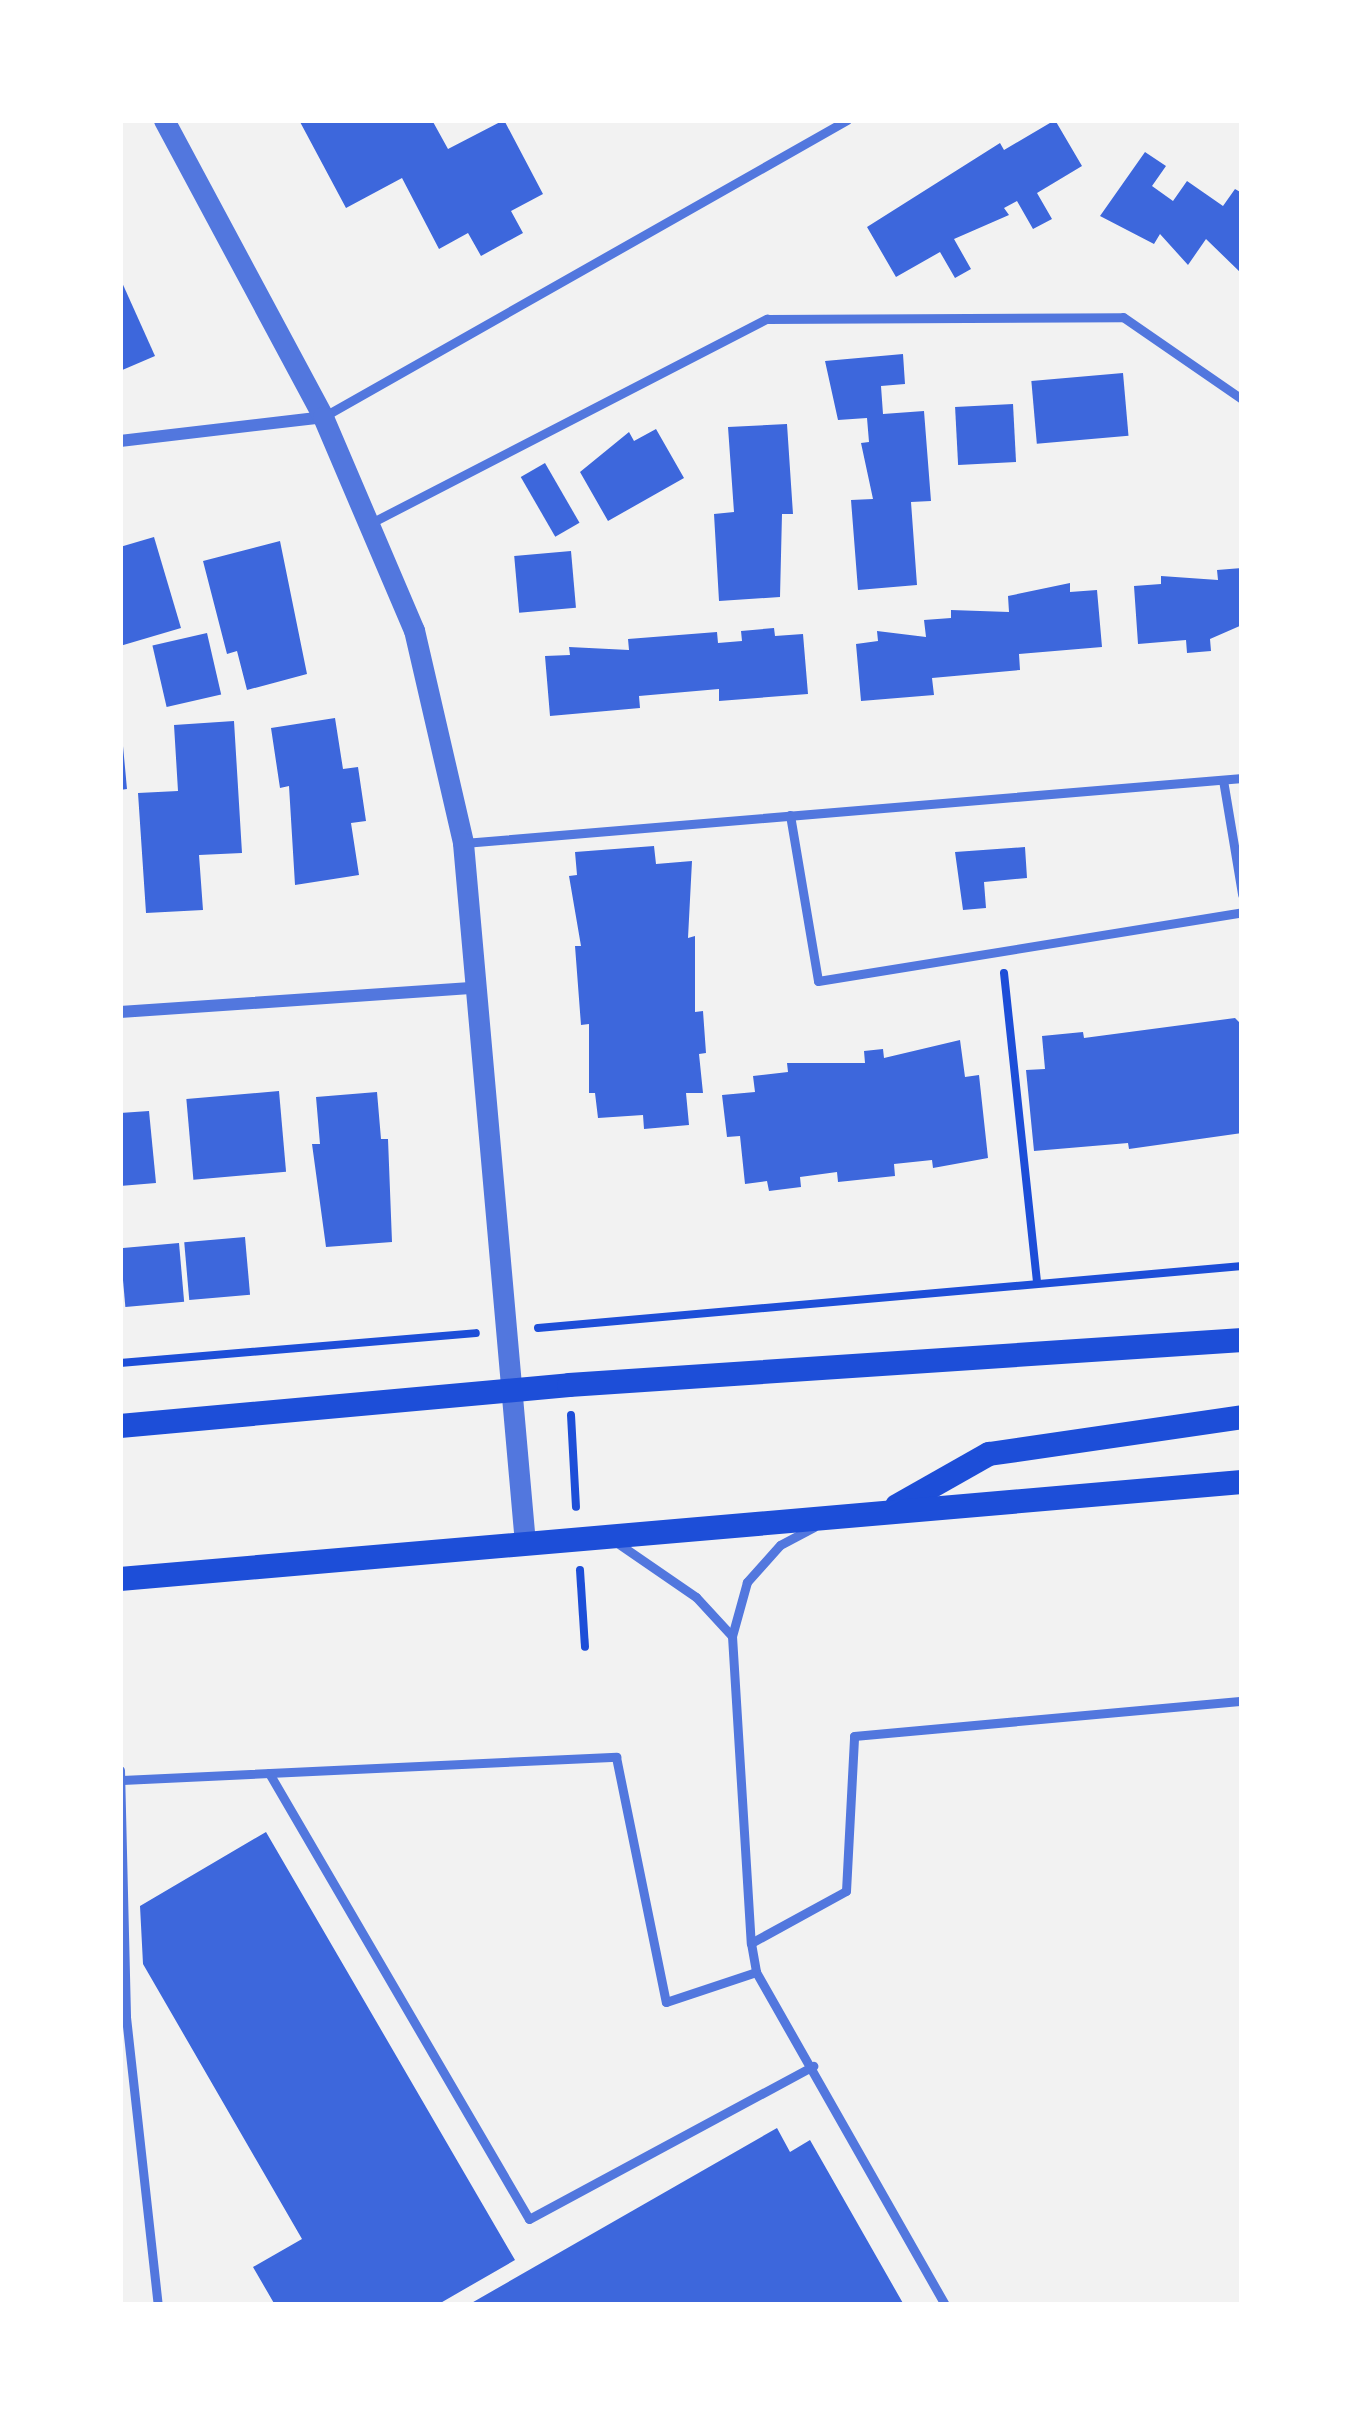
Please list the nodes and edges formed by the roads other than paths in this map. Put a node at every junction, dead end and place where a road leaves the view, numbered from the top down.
1 (164, 120) edge
2 (847, 120) edge
3 (1242, 399) edge
4 (323, 417) junction
5 (120, 441) edge
6 (369, 524) junction
7 (1242, 778) edge
8 (1223, 780) junction
9 (790, 815) junction
10 (463, 843) junction
11 (1242, 894) edge
12 (1242, 912) edge
13 (474, 988) junction
14 (120, 1012) edge
15 (1242, 1340) edge
16 (510, 1391) junction
17 (1242, 1417) edge
18 (120, 1426) edge
19 (1242, 1482) edge
20 (896, 1508) junction
21 (845, 1512) junction
22 (608, 1537) junction
23 (525, 1543) junction
24 (120, 1579) edge
25 (732, 1636) junction
26 (1242, 1701) edge
27 (269, 1773) junction
28 (121, 1775) edge
29 (751, 1943) junction
30 (756, 1972) junction
31 (813, 2066) junction
32 (158, 2305) edge
33 (945, 2305) edge

1 - 4 street
2 - 4 lane
3 - 6 lane
4 - 5 street
4 - 6 street
6 - 10 street
7 - 8 lane
8 - 9 lane
8 - 11 lane
9 - 10 lane
9 - 12 lane
10 - 13 street
13 - 14 street
13 - 16 street
15 - 16 main road
16 - 18 main road
16 - 23 street
17 - 20 main road
19 - 20 main road
20 - 21 main road
21 - 22 main road
21 - 25 lane
22 - 23 main road
22 - 25 lane
23 - 24 main road
25 - 29 lane
26 - 29 lane
27 - 28 lane
27 - 30 lane
27 - 31 lane
28 - 32 lane
29 - 30 lane
30 - 31 lane
31 - 33 lane

